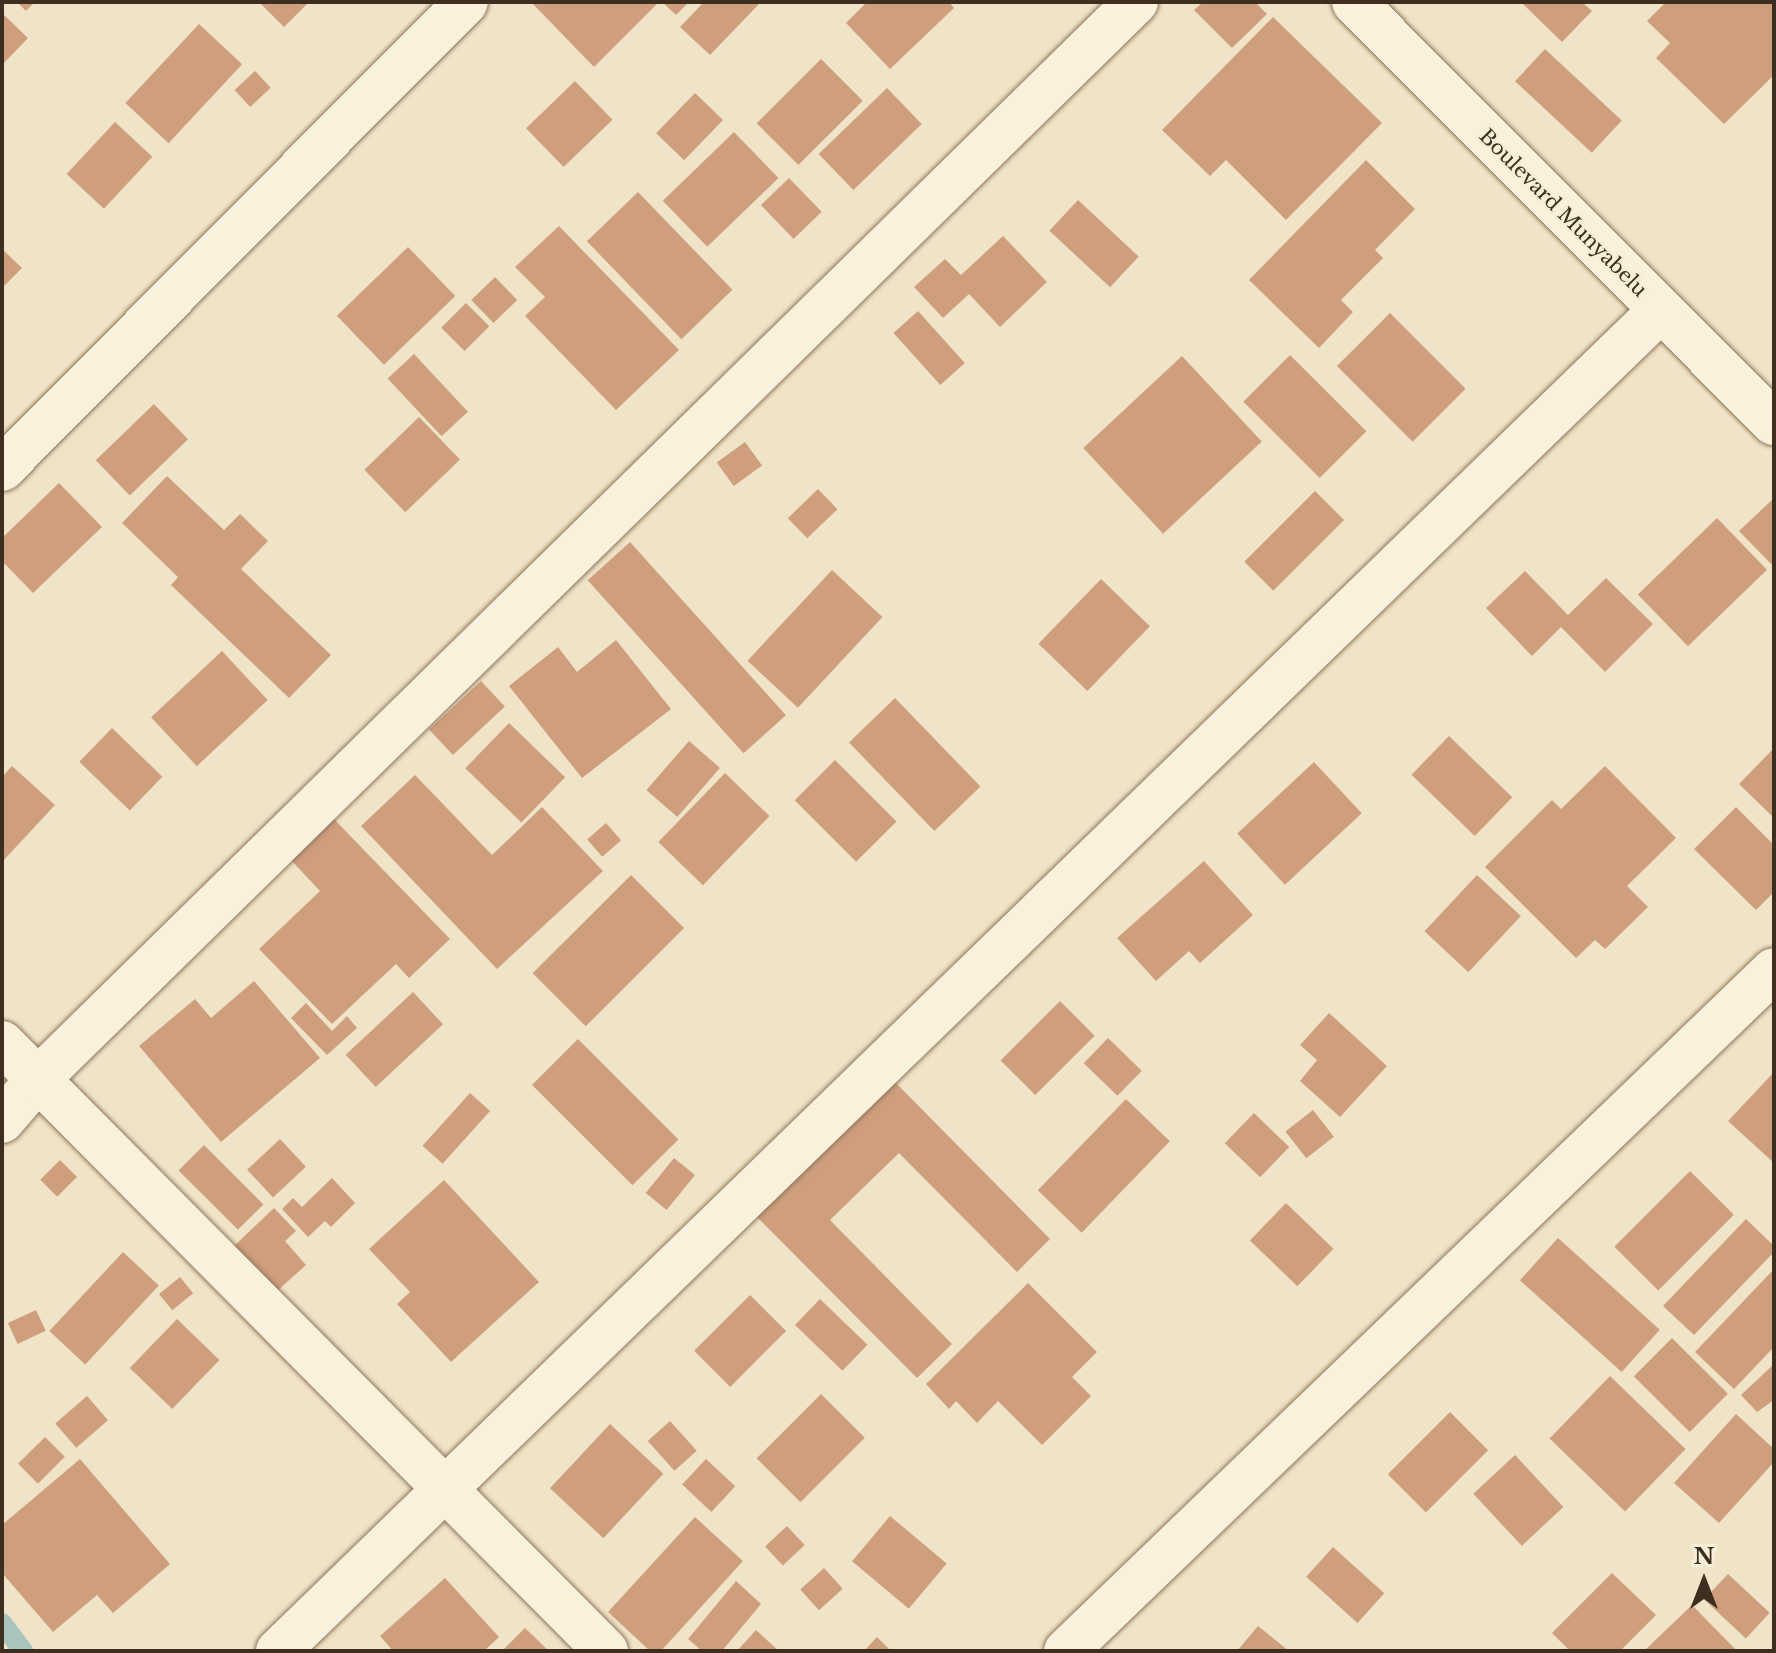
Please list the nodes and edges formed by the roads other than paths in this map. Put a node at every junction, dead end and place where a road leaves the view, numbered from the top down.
1 (466, 2) edge
2 (1136, 2) edge
3 (1354, 2) edge
4 (1660, 311) junction
5 (1774, 423) edge
6 (2, 469) edge
7 (1774, 970) edge
8 (2, 1043) edge
9 (38, 1079) junction
10 (2, 1121) edge
11 (446, 1488) junction
12 (278, 1651) edge
13 (606, 1651) edge
14 (1066, 1651) edge

1 - 6 street
2 - 9 street
3 - 4 street, Boulevard Munyabelu
4 - 5 street, Boulevard Munyabelu
4 - 11 street
7 - 14 street
8 - 9 street
9 - 10 street
9 - 11 street
11 - 12 street
11 - 13 street

